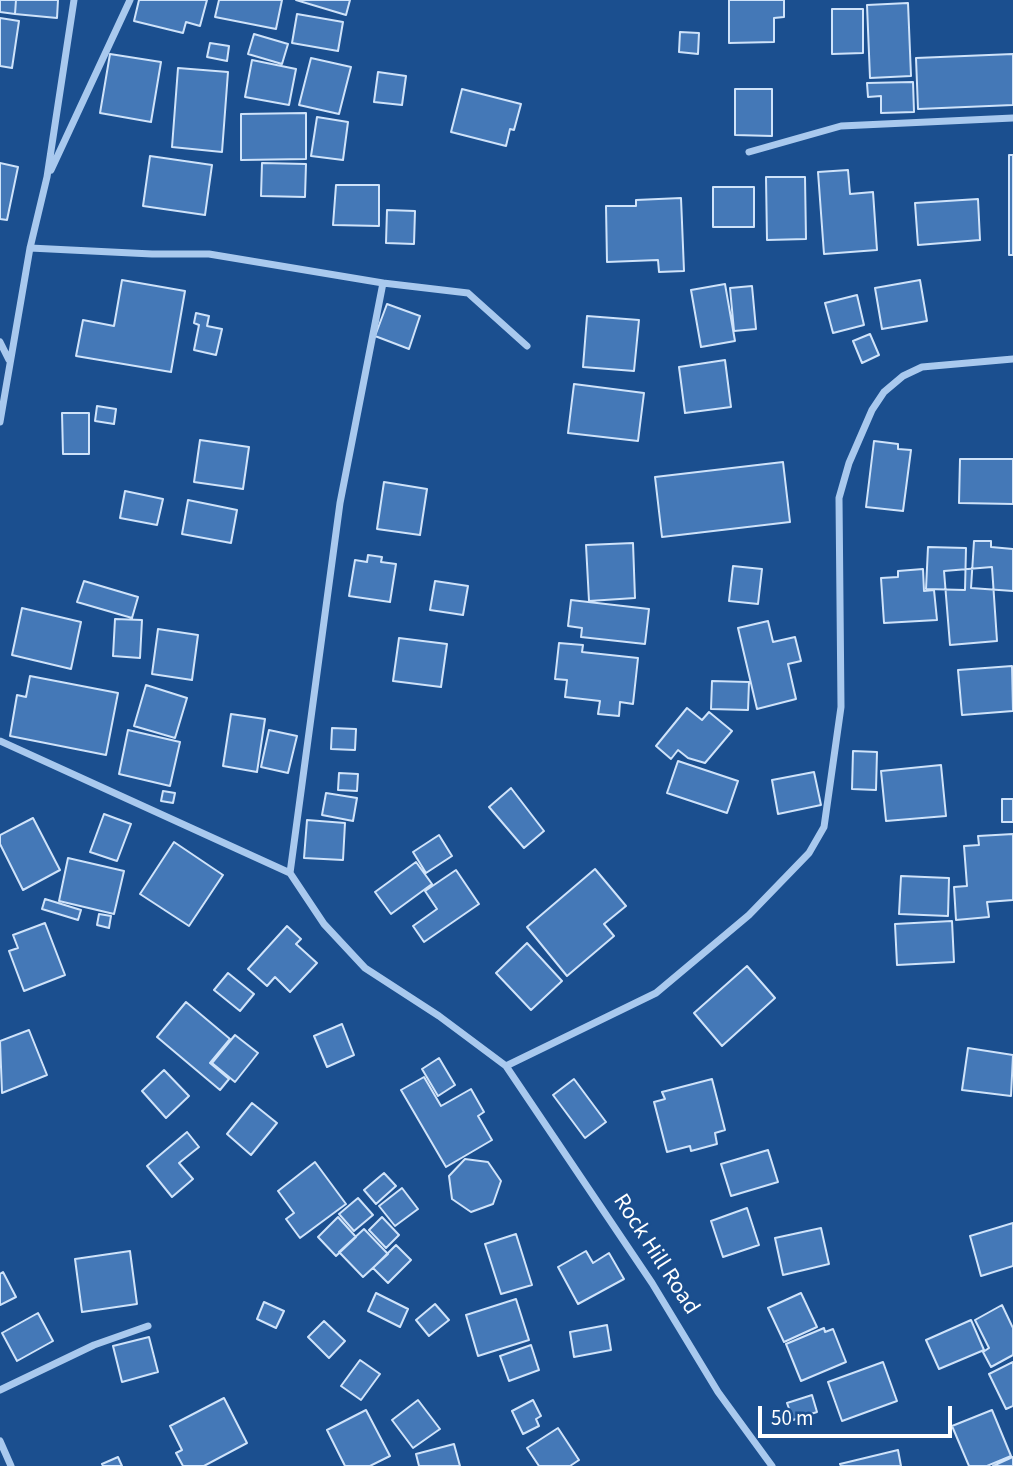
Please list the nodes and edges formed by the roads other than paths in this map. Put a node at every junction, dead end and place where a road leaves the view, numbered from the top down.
1 (74, 0) edge
2 (130, 0) edge
3 (1013, 118) edge
4 (749, 152) dead end
5 (47, 177) junction
6 (30, 248) junction
7 (383, 283) junction
8 (0, 342) edge
9 (527, 346) dead end
10 (1013, 359) edge
11 (9, 360) junction
12 (0, 422) edge
13 (0, 741) edge
14 (290, 873) junction
15 (506, 1066) junction
16 (148, 1326) dead end
17 (0, 1390) edge
18 (0, 1441) edge
19 (11, 1466) edge
20 (772, 1466) edge

1 - 5 street
2 - 5 street
3 - 4 street
5 - 6 street
6 - 7 street
6 - 11 street
7 - 9 street
7 - 14 street
8 - 11 street
10 - 15 street
11 - 12 street
13 - 14 street
14 - 15 street, Rock Hill Road
15 - 20 street, Rock Hill Road
16 - 17 street
18 - 19 street

